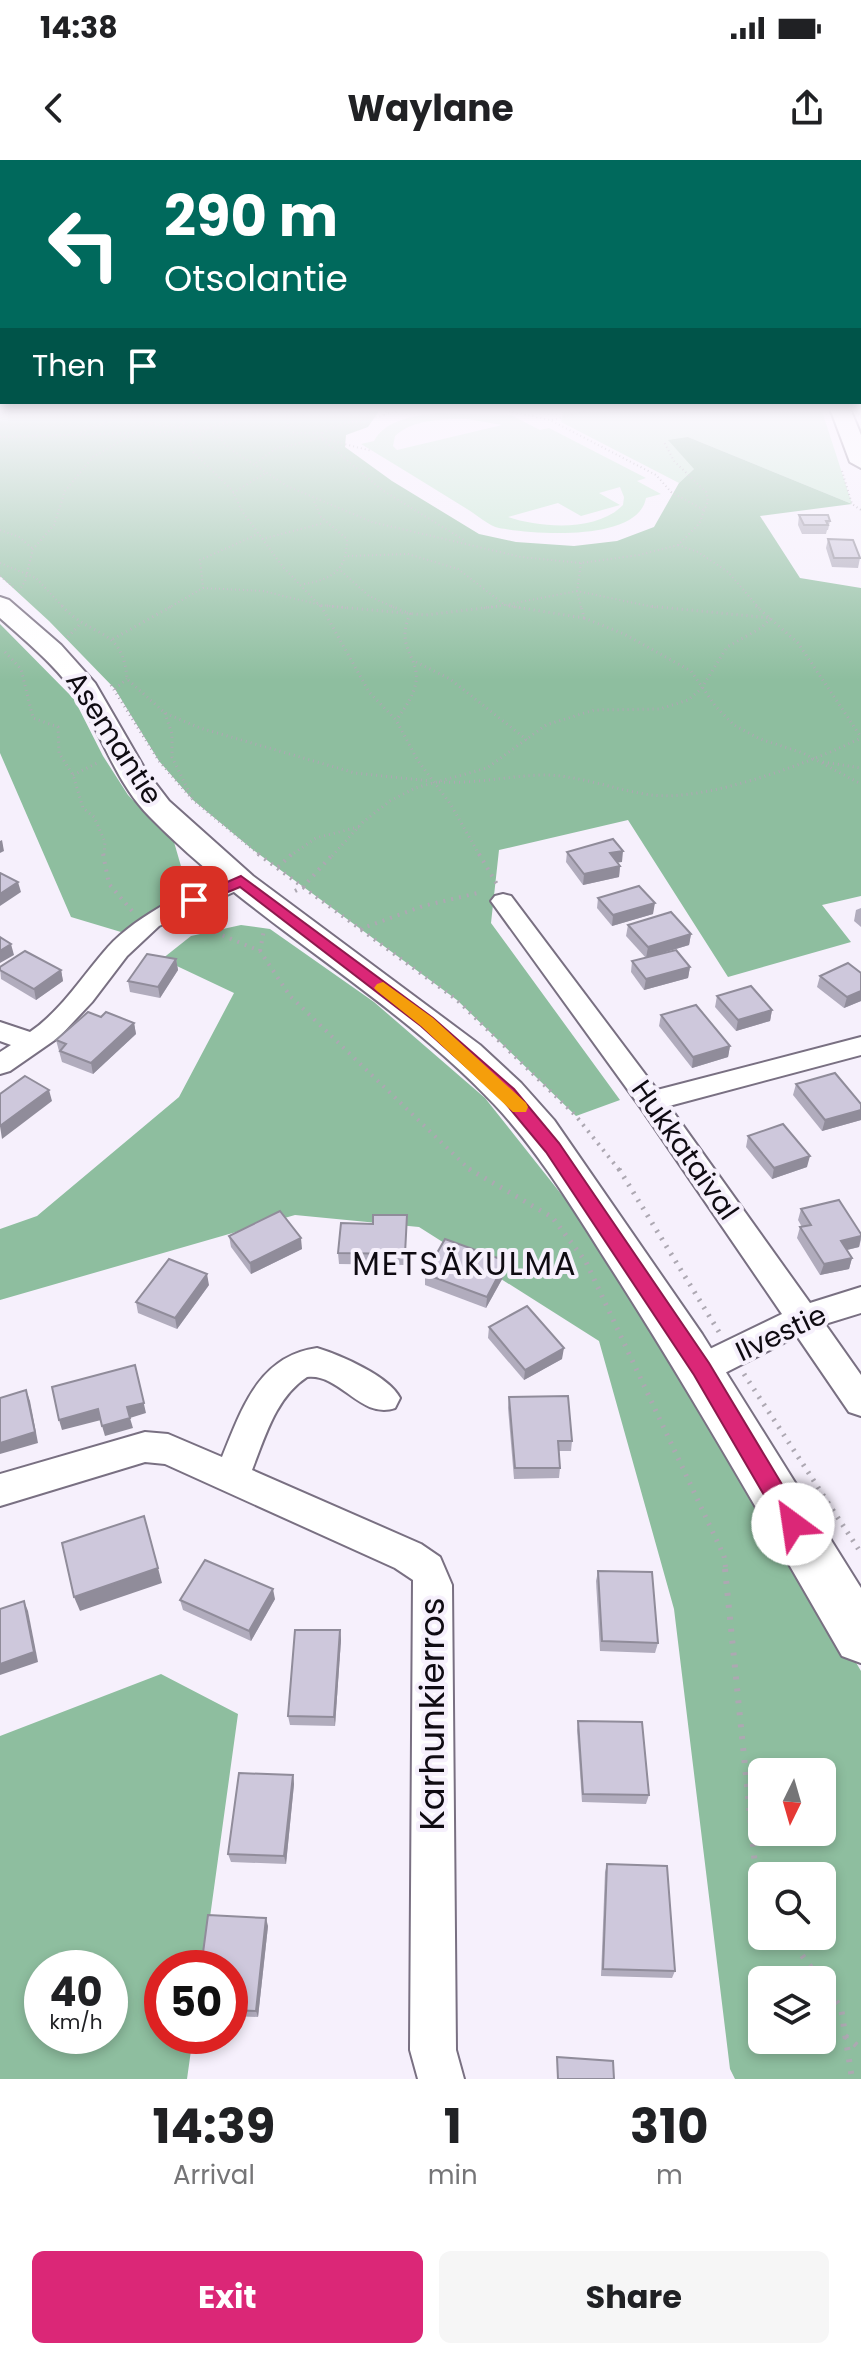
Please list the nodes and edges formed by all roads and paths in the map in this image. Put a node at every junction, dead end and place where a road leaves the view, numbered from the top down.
1 (62, 501) edge
2 (238, 501) edge
3 (313, 501) edge
4 (317, 501) edge
5 (399, 501) edge
6 (687, 501) edge
7 (708, 501) edge
8 (852, 504) dead end
9 (704, 510) junction
10 (861, 510) edge
11 (324, 523) junction
12 (0, 530) edge
13 (258, 534) junction
14 (262, 539) junction
15 (466, 542) junction
16 (678, 545) junction
17 (33, 549) junction
18 (348, 556) junction
19 (0, 563) edge
20 (581, 563) junction
21 (341, 571) junction
22 (27, 572) junction
23 (0, 576) edge
24 (302, 584) junction
25 (203, 588) junction
26 (577, 591) junction
27 (9, 598) edge
28 (321, 605) junction
29 (505, 605) junction
30 (410, 614) junction
31 (584, 618) junction
32 (771, 618) junction
33 (80, 624) junction
34 (58, 630) dead end
35 (113, 639) junction
36 (17, 650) dead end
37 (3, 652) edge
38 (416, 662) junction
39 (105, 679) dead end
40 (127, 679) junction
41 (703, 688) junction
42 (115, 689) junction
43 (165, 713) junction
44 (396, 720) junction
45 (861, 738) edge
46 (527, 740) junction
47 (121, 752) junction
48 (816, 760) junction
49 (861, 768) edge
50 (73, 775) junction
51 (432, 781) junction
52 (861, 784) edge
53 (193, 800) junction
54 (362, 826) junction
55 (273, 884) junction
56 (503, 901) dead end
57 (184, 919) dead end
58 (150, 921) junction
59 (359, 929) dead end
60 (0, 1031) edge
61 (30, 1042) junction
62 (861, 1046) edge
63 (0, 1065) edge
64 (651, 1101) junction
65 (861, 1300) edge
66 (804, 1318) junction
67 (701, 1369) junction
68 (383, 1398) dead end
69 (861, 1402) edge
70 (232, 1476) junction
71 (0, 1490) edge
72 (861, 1637) edge
73 (755, 1862) edge
74 (836, 2001) edge
75 (845, 2036) junction
76 (861, 2049) edge
77 (441, 2079) edge
78 (852, 2079) edge

1 - 17 path
2 - 13 path
3 - 11 path
4 - 15 path
5 - 15 path
6 - 9 path
7 - 9 path
8 - 10 path
9 - 16 path
11 - 14 path
11 - 18 path
12 - 17 path
13 - 14 path
13 - 25 path
14 - 24 path
15 - 20 path
16 - 20 path
16 - 32 path
17 - 22 path
18 - 21 path
18 - 29 path
19 - 22 path
20 - 26 path
21 - 24 path
21 - 30 path
22 - 27 path
22 - 33 path
23 - 27 path
24 - 28 path
25 - 28 path
25 - 35 path
26 - 29 path
26 - 31 path
26 - 32 path
27 - 47 main road, Asemantie
28 - 30 path
28 - 44 path
29 - 30 path
29 - 31 path
30 - 38 path
31 - 41 path
32 - 41 path
32 - 45 path
33 - 34 path
33 - 35 path
35 - 40 path
36 - 37 path
37 - 50 path
38 - 44 path
38 - 46 path
39 - 42 path
40 - 42 path
40 - 43 path
41 - 46 path
41 - 48 path
42 - 53 path
43 - 51 path
43 - 53 path
44 - 51 path
45 - 48 path
46 - 51 path
47 - 50 path
47 - 55 main road, Asemantie
48 - 49 path
48 - 51 path
48 - 52 path
50 - 58 path
51 - 54 path
51 - 59 path
53 - 55 path
54 - 55 path
54 - 55 path
55 - 58 street
55 - 67 main road, Asemantie
56 - 64 street, Hukkataival
57 - 73 path
58 - 61 street
60 - 61 street
61 - 63 street
62 - 64 street
64 - 66 street, Hukkataival
65 - 66 street, Ilvestie
66 - 67 street, Ilvestie
66 - 69 street, Hukkataival
67 - 72 main road, Asemantie
68 - 70 street
70 - 71 street, Karhunkierros
70 - 77 street, Karhunkierros
74 - 75 path
75 - 76 path
75 - 78 path

